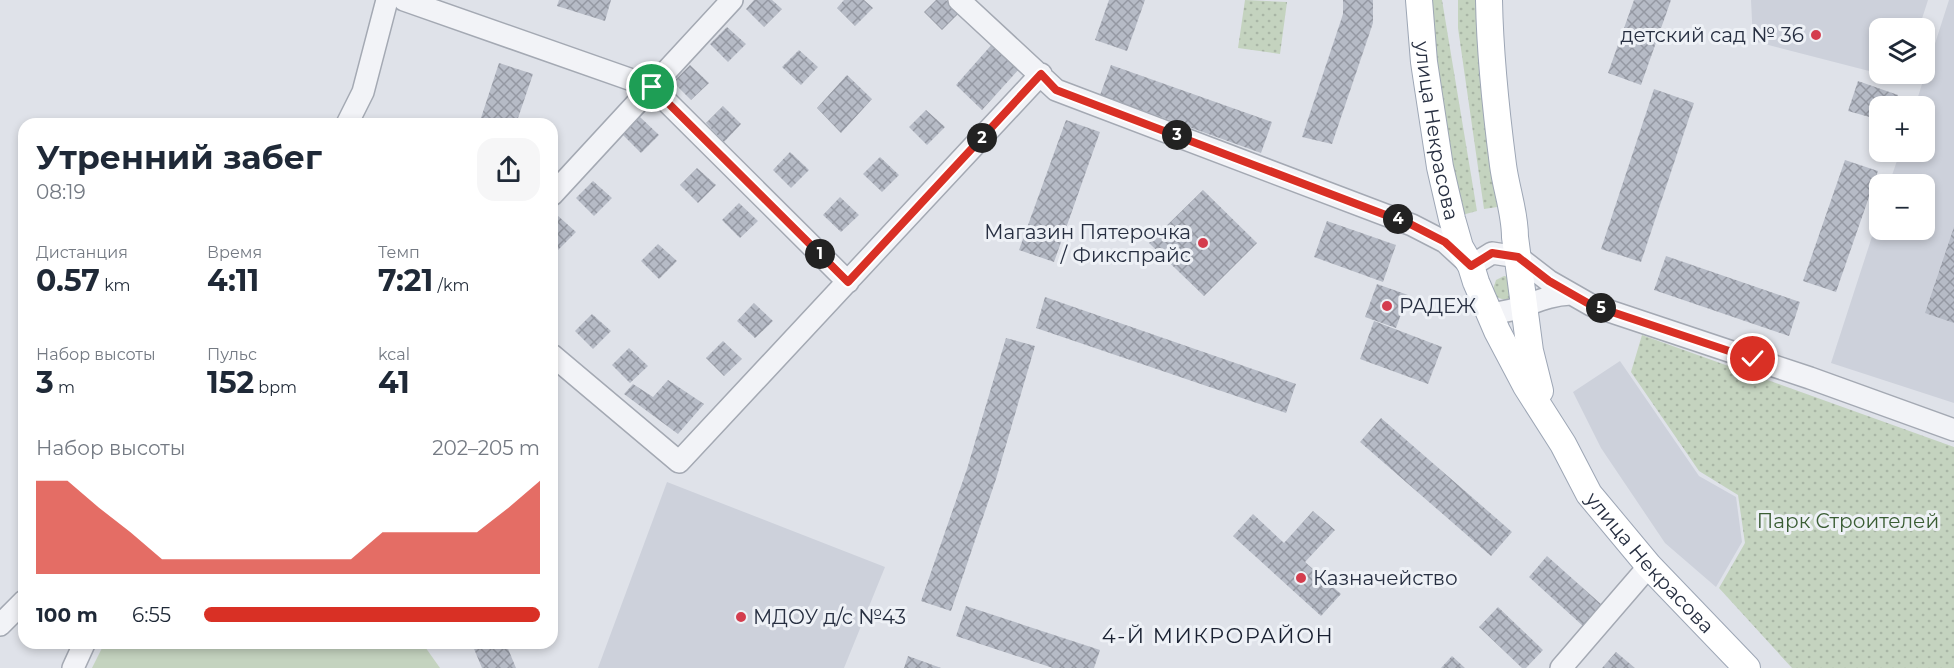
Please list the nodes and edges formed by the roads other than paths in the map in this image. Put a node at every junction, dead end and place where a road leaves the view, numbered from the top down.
1 (387, 0) edge
2 (404, 0) edge
3 (732, 0) edge
4 (959, 0) edge
5 (1419, 0) edge
6 (1489, 0) edge
7 (1041, 74) junction
8 (652, 87) junction
9 (353, 118) edge
10 (558, 189) edge
11 (1518, 257) junction
12 (1471, 266) junction
13 (848, 282) junction
14 (1571, 294) junction
15 (1525, 305) junction
16 (1489, 313) junction
17 (558, 360) edge
18 (1548, 419) junction
19 (1954, 430) edge
20 (1649, 566) junction
21 (18, 607) edge
22 (0, 625) edge
23 (82, 649) edge
24 (73, 668) edge
25 (1561, 668) edge
26 (1747, 668) edge

1 - 9 street
2 - 8 street
3 - 8 street
4 - 7 street
5 - 12 main road, улица Некрасова
6 - 11 main road, улица Некрасова
7 - 12 street
7 - 13 street
8 - 10 street
8 - 13 street
11 - 12 street
11 - 14 street
11 - 15 main road, улица Некрасова
12 - 16 main road, улица Некрасова
13 - 17 street
14 - 15 street
14 - 19 street
15 - 16 street
15 - 18 main road, улица Некрасова
16 - 18 main road, улица Некрасова
18 - 20 main road, улица Некрасова
20 - 25 street
20 - 26 main road, улица Некрасова
21 - 22 street
23 - 24 street

